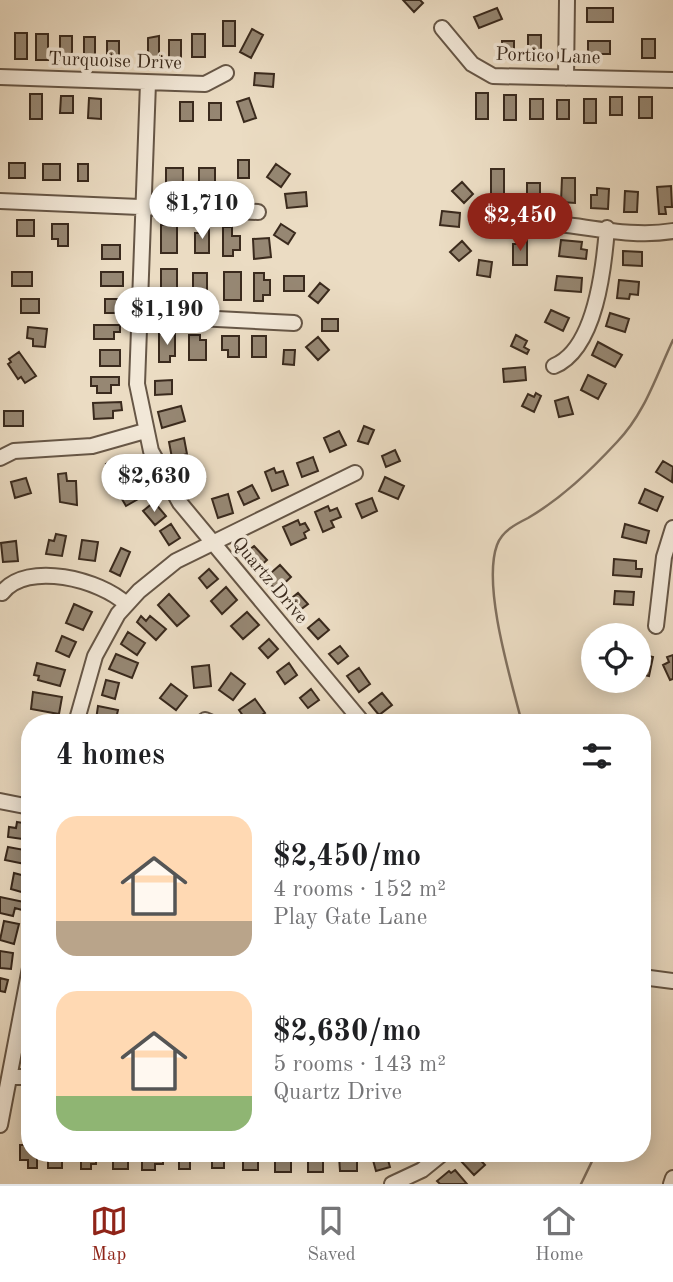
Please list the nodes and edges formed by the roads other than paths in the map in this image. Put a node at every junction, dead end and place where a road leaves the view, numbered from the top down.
1 (567, 0) edge
2 (442, 28) dead end
3 (226, 73) dead end
4 (0, 78) edge
5 (566, 78) junction
6 (673, 80) edge
7 (148, 83) junction
8 (0, 201) edge
9 (144, 207) junction
10 (258, 212) dead end
11 (494, 224) dead end
12 (607, 228) junction
13 (673, 231) edge
14 (139, 315) junction
15 (294, 323) dead end
16 (554, 366) dead end
17 (145, 431) junction
18 (0, 457) edge
19 (355, 473) dead end
20 (673, 528) edge
21 (213, 543) junction
22 (2, 593) dead end
23 (126, 604) junction
24 (656, 626) dead end
25 (79, 714) edge
26 (356, 714) edge
27 (0, 801) edge
28 (21, 805) edge
29 (651, 978) edge
30 (673, 981) edge
31 (21, 1017) edge
32 (10, 1077) junction
33 (21, 1077) edge
34 (0, 1125) edge
35 (432, 1162) edge
36 (673, 1178) edge
37 (392, 1184) edge
38 (671, 1184) edge

1 - 5 street
2 - 5 street, Portico Lane
3 - 7 street, Turquoise Drive
4 - 7 street, Turquoise Drive
5 - 6 street, Portico Lane
7 - 9 street, Quartz Drive
8 - 9 street
9 - 10 street
9 - 14 street, Quartz Drive
11 - 12 street
12 - 13 street
12 - 16 street
14 - 15 street
14 - 17 street, Quartz Drive
17 - 18 street
17 - 21 street, Quartz Drive
19 - 21 street
20 - 24 street
21 - 23 street
21 - 26 street, Quartz Drive
22 - 23 street
23 - 25 street
27 - 28 street
29 - 30 street
31 - 32 street
32 - 33 street
32 - 34 street
35 - 37 street
36 - 38 street

